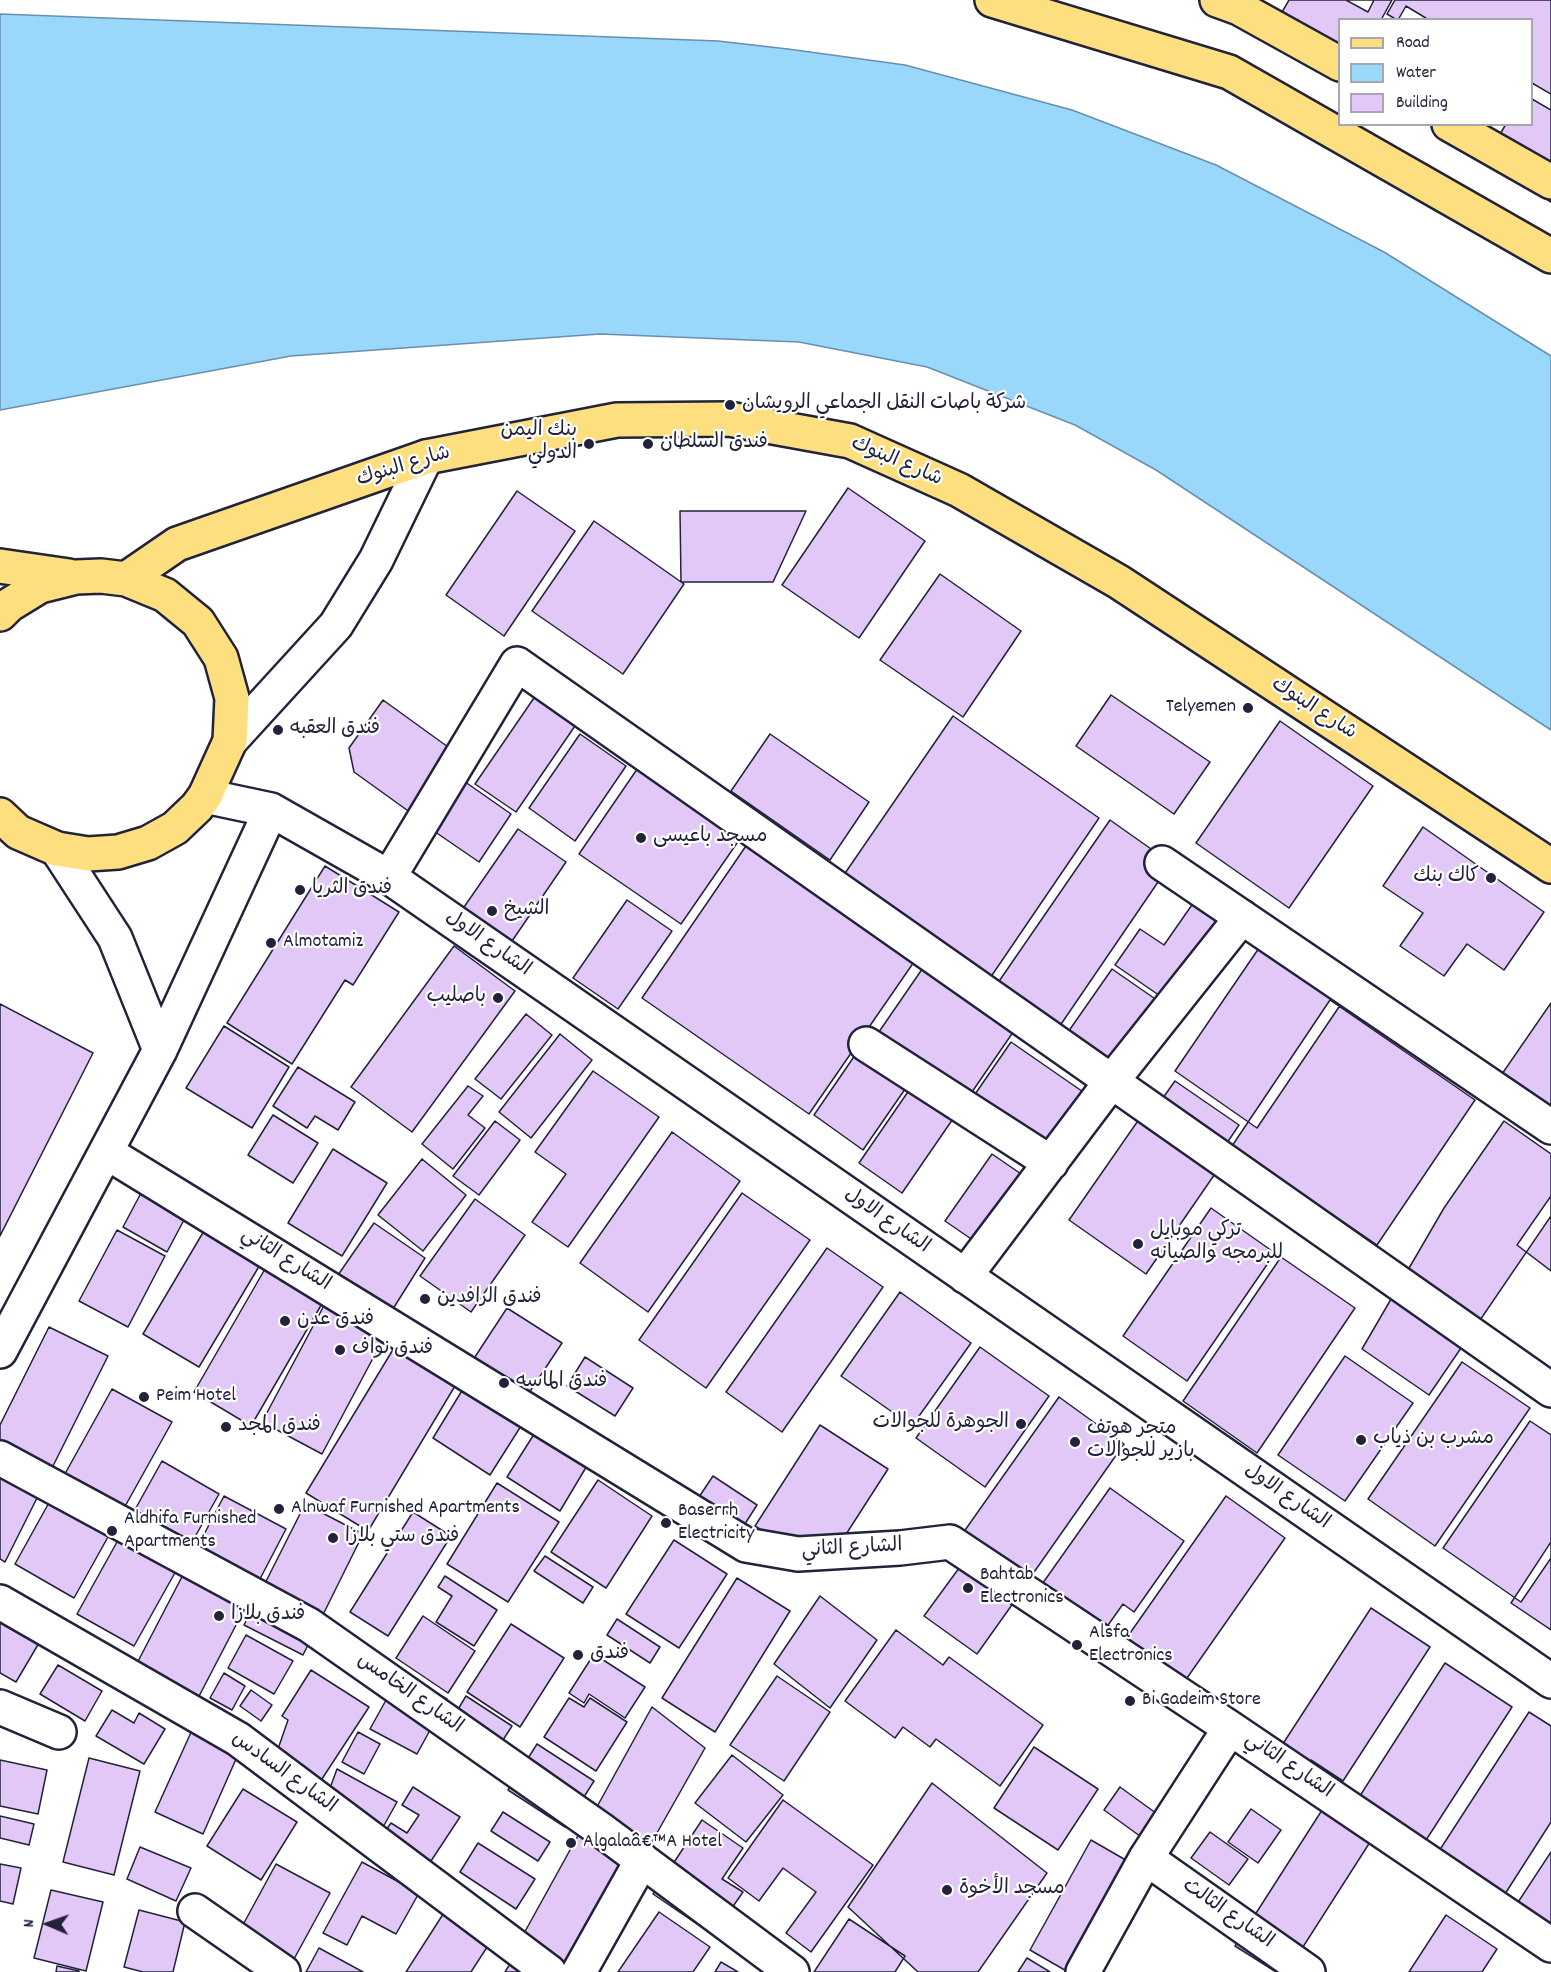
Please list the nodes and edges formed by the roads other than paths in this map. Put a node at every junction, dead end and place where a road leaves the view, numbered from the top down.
1 (992, 0) edge
2 (1217, 0) edge
3 (1338, 63) edge
4 (1453, 126) edge
5 (1551, 182) edge
6 (1551, 256) edge
7 (426, 457) junction
8 (0, 566) edge
9 (76, 577) junction
10 (126, 579) junction
11 (0, 614) edge
12 (230, 741) junction
13 (205, 796) junction
14 (271, 810) junction
15 (0, 815) edge
16 (57, 849) junction
17 (1162, 863) dead end
18 (1551, 866) edge
19 (389, 877) junction
20 (1242, 917) junction
21 (866, 1044) dead end
22 (160, 1050) junction
23 (1112, 1082) junction
24 (1551, 1127) edge
25 (106, 1152) junction
26 (1051, 1163) junction
27 (965, 1276) junction
28 (0, 1350) edge
29 (1551, 1390) edge
30 (0, 1458) edge
31 (0, 1602) edge
32 (1551, 1681) edge
33 (0, 1707) edge
34 (1230, 1728) junction
35 (59, 1732) dead end
36 (1146, 1858) junction
37 (642, 1860) junction
38 (195, 1911) dead end
39 (1551, 1945) edge
40 (283, 1972) edge
41 (549, 1972) edge
42 (579, 1972) edge
43 (792, 1972) edge
44 (1083, 1972) edge
45 (1308, 1972) edge

1 - 6 main road
2 - 3 main road
4 - 5 main road
7 - 10 main road, شارع البنوك
7 - 12 street
7 - 18 main road, شارع البنوك
8 - 9 main road
9 - 10 main road
9 - 11 main road
10 - 12 main road
12 - 13 main road
13 - 14 street, الشارع الاول
13 - 16 main road
14 - 19 street, الشارع الاول
14 - 22 street
15 - 16 main road
16 - 22 street
17 - 20 street
19 - 23 street
19 - 27 street, الشارع الاول
20 - 23 street
20 - 24 street
21 - 26 street
22 - 25 street
23 - 26 street
23 - 29 street
25 - 28 street
25 - 34 street, الشارع الثاني
26 - 27 street
27 - 32 street, الشارع الاول
30 - 37 street, الشارع الخامس
31 - 41 street, الشارع السادس
33 - 35 street
34 - 36 street
34 - 39 street, الشارع الثاني
36 - 44 street
36 - 45 street, الشارع الثالث
37 - 42 street
37 - 43 street, الشارع الخامس
38 - 40 street

